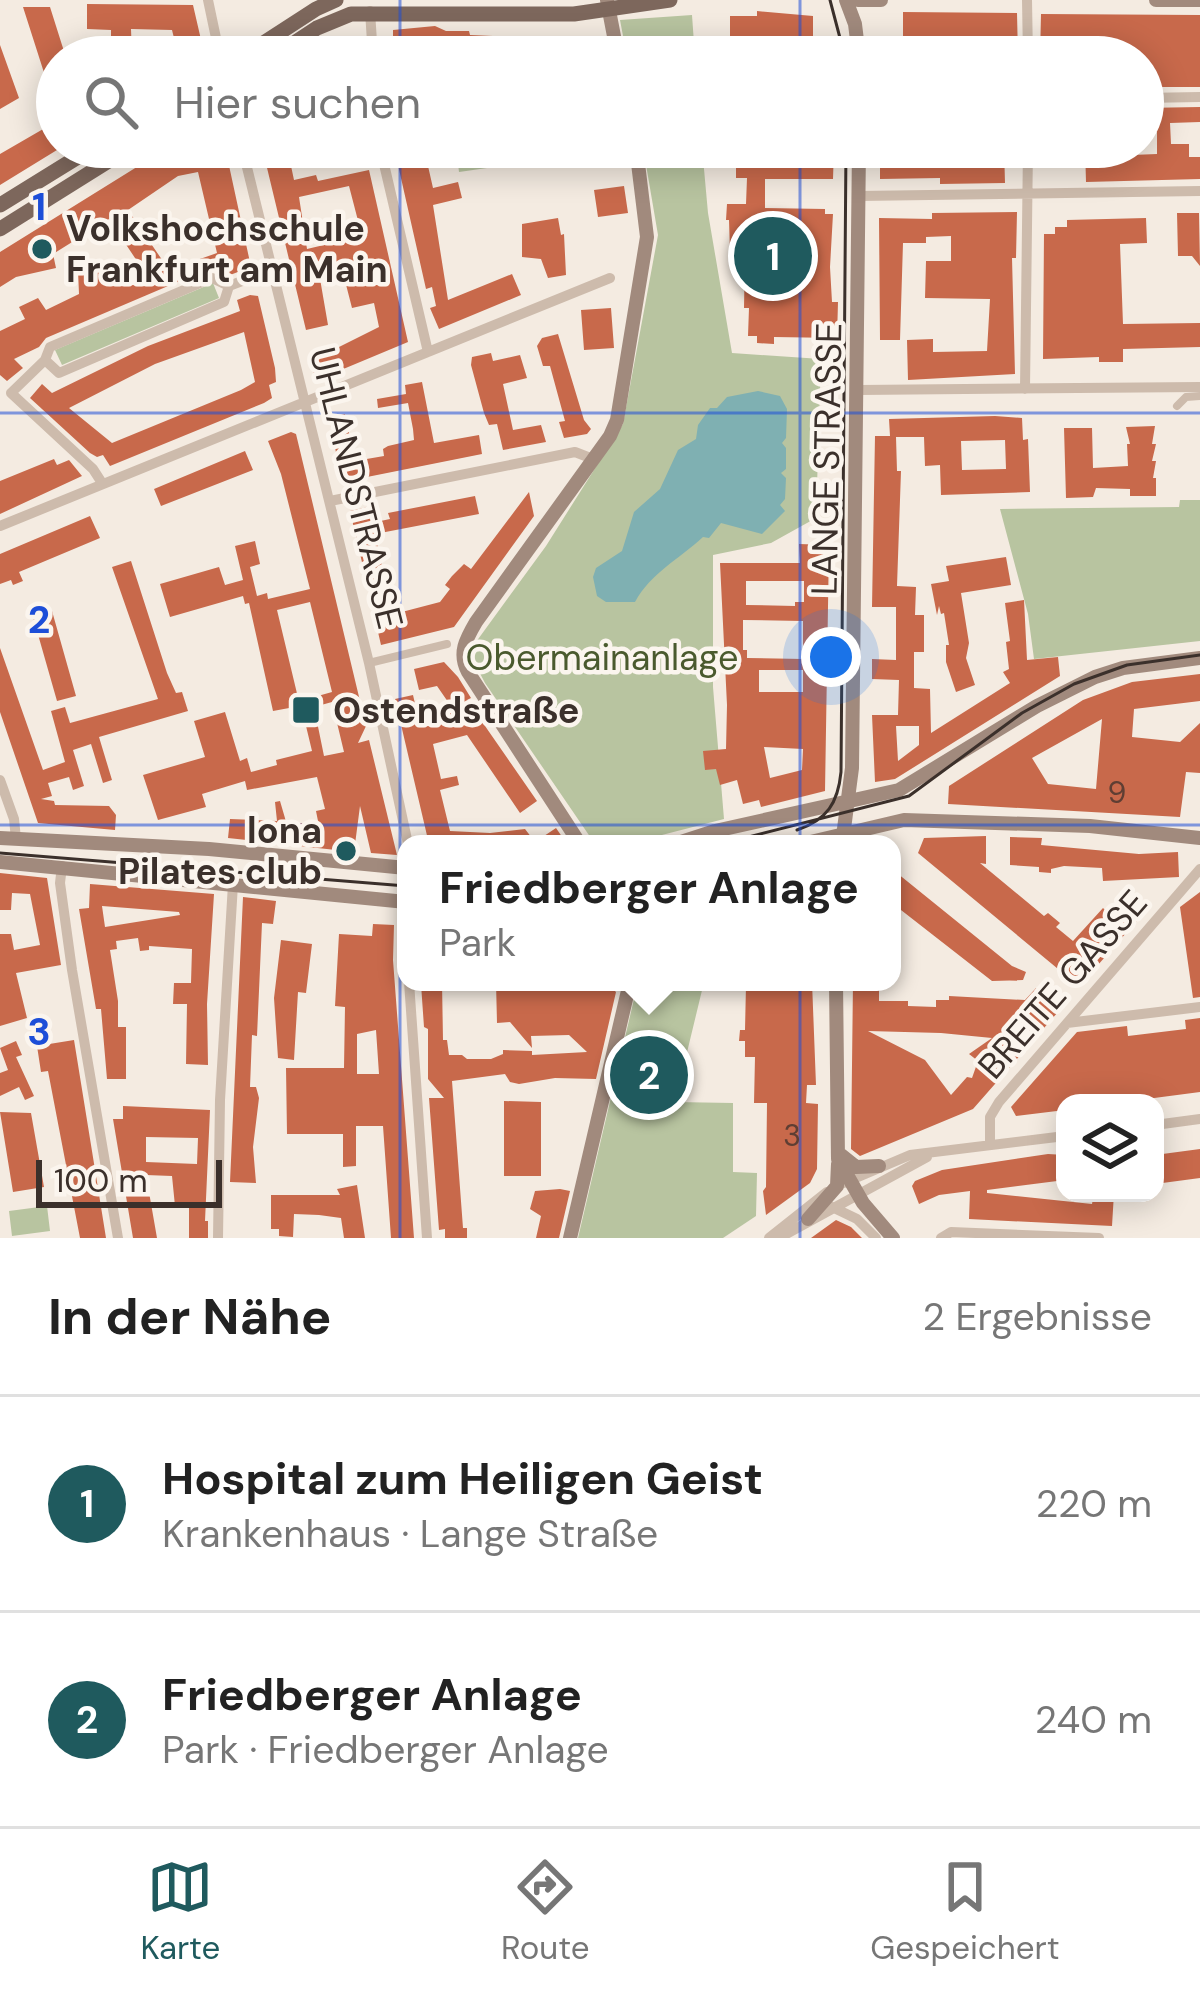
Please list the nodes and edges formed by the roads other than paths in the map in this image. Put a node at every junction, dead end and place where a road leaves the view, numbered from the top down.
1 (208, 0) edge
2 (336, 0) edge
3 (670, 0) edge
4 (846, 0) edge
5 (858, 0) edge
6 (881, 0) edge
7 (1027, 0) edge
8 (1156, 0) edge
9 (1200, 1) edge
10 (608, 5) edge
11 (370, 11) junction
12 (216, 36) edge
13 (274, 36) edge
14 (307, 36) edge
15 (372, 36) edge
16 (614, 36) edge
17 (856, 36) edge
18 (1028, 36) edge
19 (1200, 97) edge
20 (1164, 98) edge
21 (60, 168) edge
22 (97, 168) edge
23 (247, 168) edge
24 (385, 168) edge
25 (639, 168) edge
26 (860, 168) edge
27 (1028, 168) edge
28 (1200, 191) edge
29 (1028, 194) junction
30 (859, 196) junction
31 (0, 205) edge
32 (0, 229) edge
33 (271, 269) junction
34 (610, 278) dead end
35 (230, 286) junction
36 (428, 352) junction
37 (45, 360) junction
38 (1200, 387) edge
39 (1025, 389) junction
40 (859, 390) junction
41 (1200, 397) edge
42 (305, 400) junction
43 (1177, 406) dead end
44 (593, 459) junction
45 (102, 483) junction
46 (330, 501) junction
47 (0, 526) edge
48 (447, 644) dead end
49 (1200, 658) edge
50 (369, 663) junction
51 (0, 780) edge
52 (849, 802) junction
53 (406, 835) edge
54 (575, 835) edge
55 (706, 835) edge
56 (844, 835) edge
57 (853, 835) edge
58 (1200, 838) edge
59 (8, 839) edge
60 (0, 862) edge
61 (62, 866) junction
62 (397, 867) edge
63 (1200, 869) edge
64 (233, 884) junction
65 (397, 901) edge
66 (410, 991) edge
67 (628, 991) edge
68 (836, 991) edge
69 (1200, 1007) edge
70 (1067, 1023) junction
71 (1200, 1119) edge
72 (1164, 1124) edge
73 (1056, 1137) edge
74 (990, 1145) junction
75 (837, 1152) junction
76 (878, 1174) junction
77 (848, 1186) junction
78 (869, 1208) junction
79 (819, 1209) junction
80 (118, 1238) edge
81 (218, 1238) edge
82 (427, 1238) edge
83 (570, 1238) edge
84 (769, 1238) edge
85 (779, 1238) edge
86 (876, 1238) edge
87 (892, 1238) edge
88 (941, 1238) edge
89 (1099, 1238) edge

1 - 12 street
2 - 13 main road
3 - 10 main road
4 - 17 main road
5 - 6 main road
7 - 18 street
8 - 9 main road
10 - 11 main road
10 - 16 main road
11 - 14 main road
11 - 15 street
19 - 20 street
21 - 31 main road
22 - 32 main road
23 - 33 street, UHLANDSTRASSE
24 - 36 street
25 - 44 main road
26 - 30 main road, LANGE STRASSE
27 - 29 street
28 - 29 street
29 - 30 street
29 - 39 street
30 - 40 main road, LANGE STRASSE
33 - 35 street
33 - 42 street, UHLANDSTRASSE
34 - 36 street
35 - 37 street
35 - 37 street
36 - 42 street
37 - 45 street
38 - 39 street
39 - 40 street
40 - 52 main road, LANGE STRASSE
41 - 43 street
42 - 45 street
42 - 46 street, UHLANDSTRASSE
44 - 46 street
44 - 54 main road
45 - 47 street
46 - 50 street, UHLANDSTRASSE
48 - 50 street
49 - 52 main road
50 - 53 street, UHLANDSTRASSE
51 - 59 street
52 - 55 main road
52 - 56 main road, LANGE STRASSE
57 - 58 main road
59 - 62 main road
60 - 61 main road
61 - 64 main road
61 - 80 street
63 - 70 street, BREITE GASSE
64 - 65 main road
64 - 81 street
66 - 82 street
67 - 83 main road
68 - 75 main road
69 - 70 street
70 - 74 street, BREITE GASSE
71 - 72 street
73 - 74 street
74 - 76 street
75 - 76 main road
75 - 77 main road
76 - 77 street
76 - 78 street
77 - 78 main road
77 - 79 main road
78 - 87 main road
79 - 84 street
79 - 85 street
79 - 86 street
88 - 89 street

